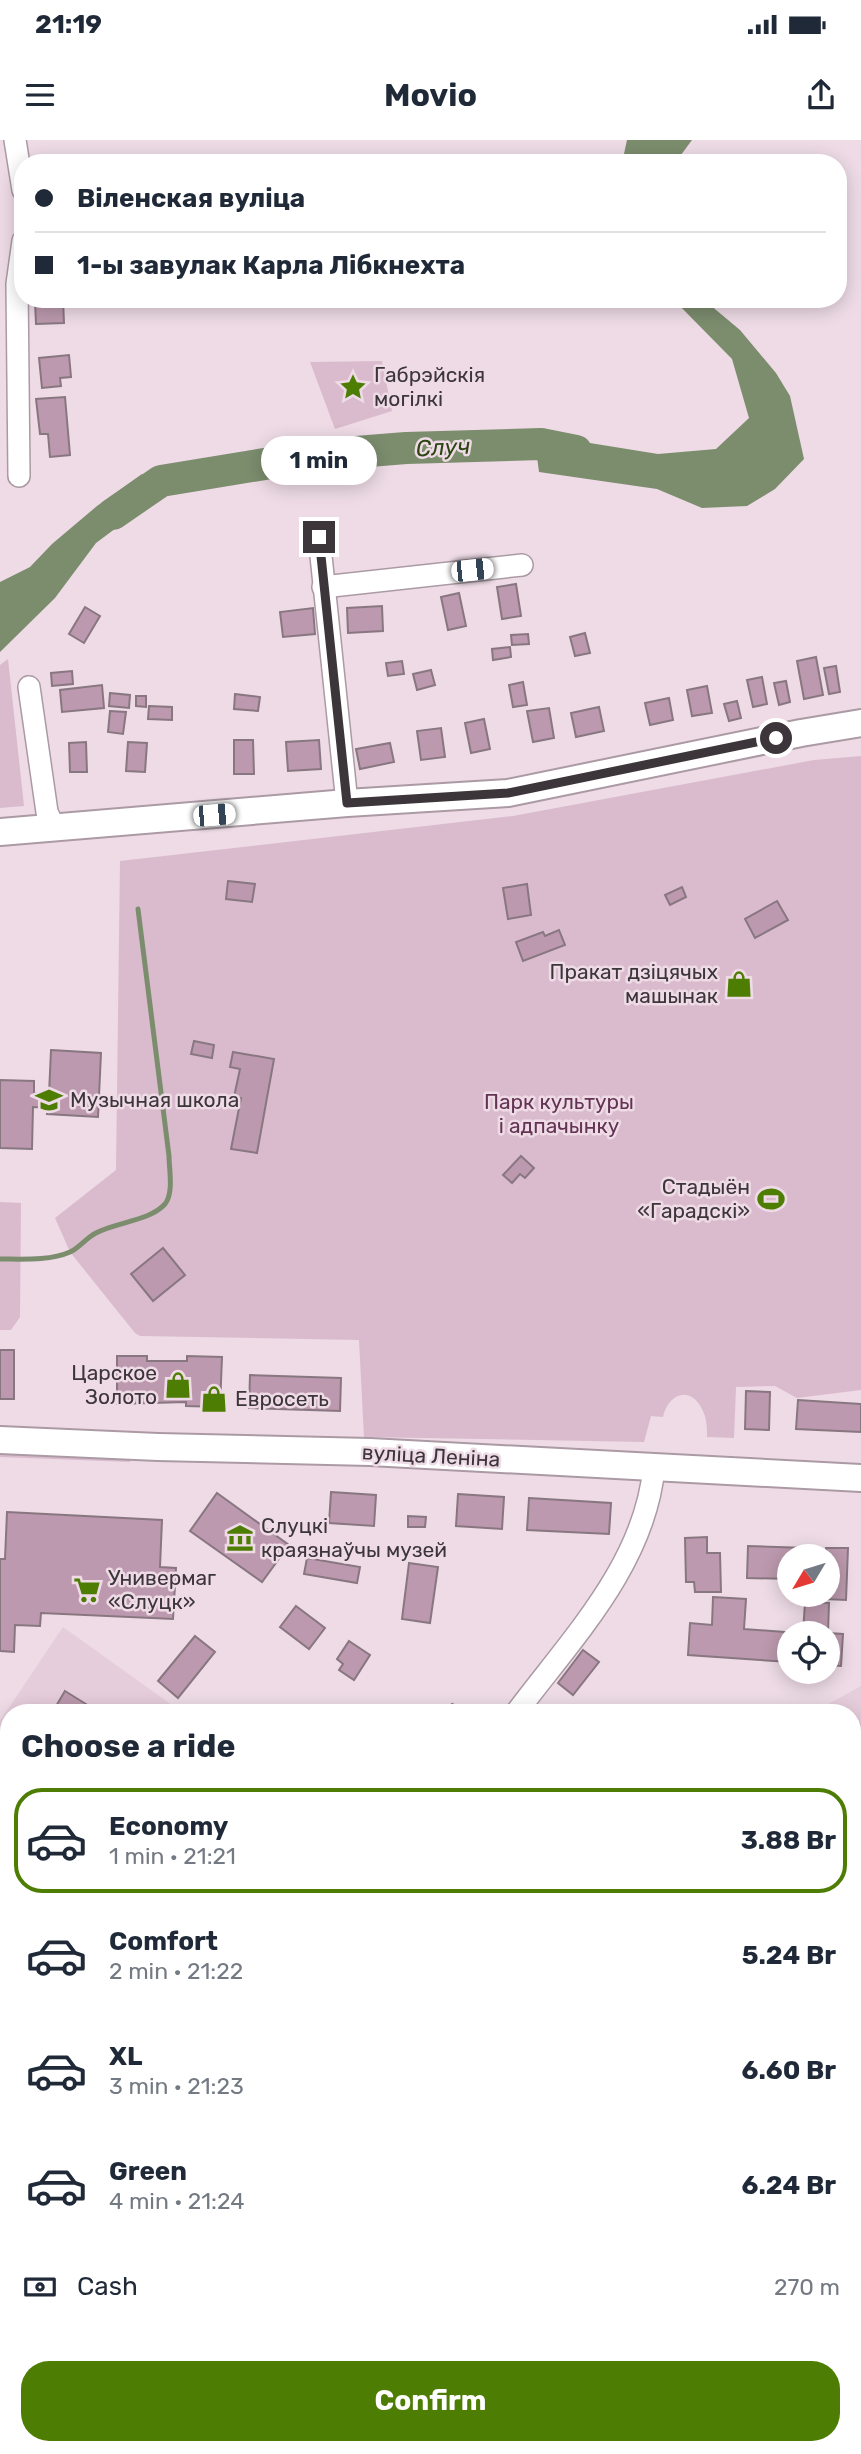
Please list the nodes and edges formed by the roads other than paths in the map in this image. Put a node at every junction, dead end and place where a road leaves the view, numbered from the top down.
1 (17, 308) edge
2 (19, 476) dead end
3 (319, 537) dead end
4 (522, 565) dead end
5 (323, 587) junction
6 (29, 687) dead end
7 (861, 723) edge
8 (347, 803) junction
9 (54, 827) junction
10 (0, 832) edge
11 (0, 1440) edge
12 (653, 1467) junction
13 (861, 1478) edge
14 (523, 1704) edge

1 - 2 street
3 - 5 street
4 - 5 street
5 - 8 street
6 - 9 street
7 - 8 main road
8 - 9 main road
9 - 10 main road
11 - 12 main road, вуліца Леніна
12 - 13 main road, вуліца Леніна
12 - 14 street

